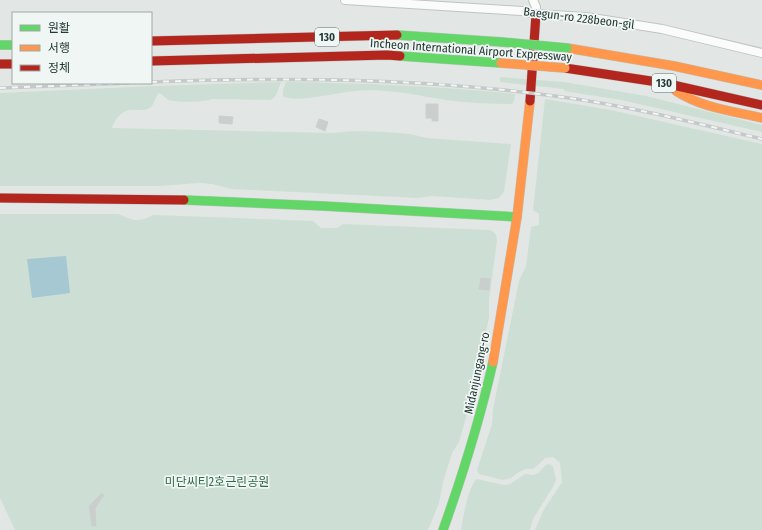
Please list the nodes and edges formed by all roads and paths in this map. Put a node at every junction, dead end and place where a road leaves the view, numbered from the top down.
1 (345, 0) edge
2 (533, 0) edge
3 (425, 3) edge
4 (536, 14) junction
5 (152, 41) edge
6 (0, 45) edge
7 (12, 45) edge
8 (762, 54) edge
9 (152, 61) edge
10 (0, 64) edge
11 (12, 64) edge
12 (664, 83) junction
13 (762, 85) edge
14 (762, 105) edge
15 (762, 118) edge
16 (0, 198) edge
17 (517, 217) junction
18 (443, 530) edge

1 - 3 street, Baegun-ro 228beon-gil
2 - 4 street
3 - 4 street, Baegun-ro 228beon-gil
4 - 8 street, Baegun-ro 228beon-gil
4 - 17 main road, Midanjungang-ro
5 - 13 main road, Incheon International Airport Expressway / 130, bridge
6 - 7 main road
9 - 12 main road, Incheon International Airport Expressway / 130, bridge
10 - 11 main road
12 - 14 main road, Incheon International Airport Expressway / 130
12 - 15 main road
16 - 17 main road
17 - 18 main road, Midanjungang-ro

